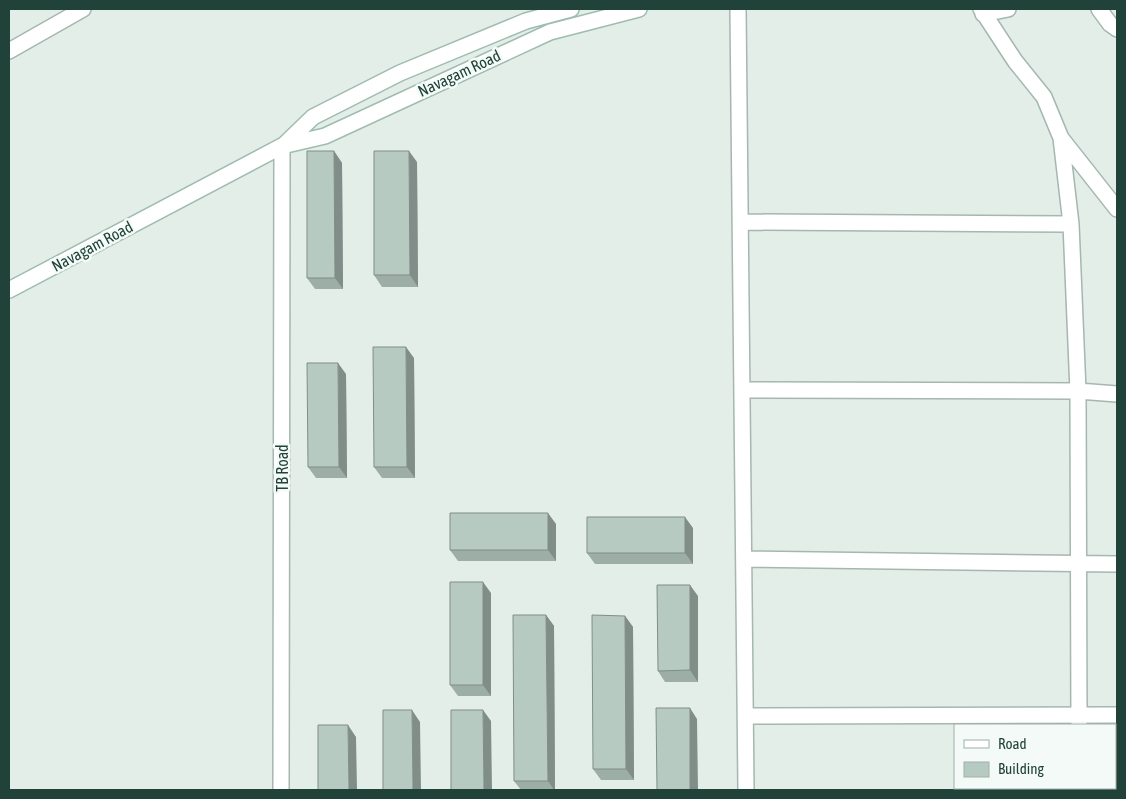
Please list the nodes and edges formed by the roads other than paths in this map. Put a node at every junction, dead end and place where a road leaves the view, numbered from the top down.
1 (83, 9) edge
2 (571, 9) edge
3 (640, 9) edge
4 (738, 9) edge
5 (1008, 9) edge
6 (1099, 9) edge
7 (982, 11) edge
8 (1117, 29) edge
9 (9, 52) edge
10 (1060, 138) junction
11 (282, 146) junction
12 (1117, 210) edge
13 (742, 222) junction
14 (1071, 224) junction
15 (9, 290) edge
16 (742, 390) junction
17 (1078, 391) junction
18 (1117, 394) edge
19 (744, 559) junction
20 (1117, 564) edge
21 (1079, 565) junction
22 (1117, 715) edge
23 (746, 716) junction
24 (1079, 720) edge
25 (282, 790) edge
26 (746, 790) edge

1 - 9 street
2 - 11 street, Navagam Road
3 - 11 street, Navagam Road
4 - 13 street
5 - 7 street
6 - 8 street
7 - 10 street
10 - 12 street
10 - 14 street
11 - 15 street, Navagam Road
11 - 25 street, TB Road
13 - 14 street
13 - 16 street
14 - 17 street
16 - 17 street
16 - 19 street
17 - 18 street
17 - 21 street
19 - 21 street
19 - 23 street
20 - 21 street
21 - 24 street
22 - 24 street
23 - 24 street
23 - 26 street

